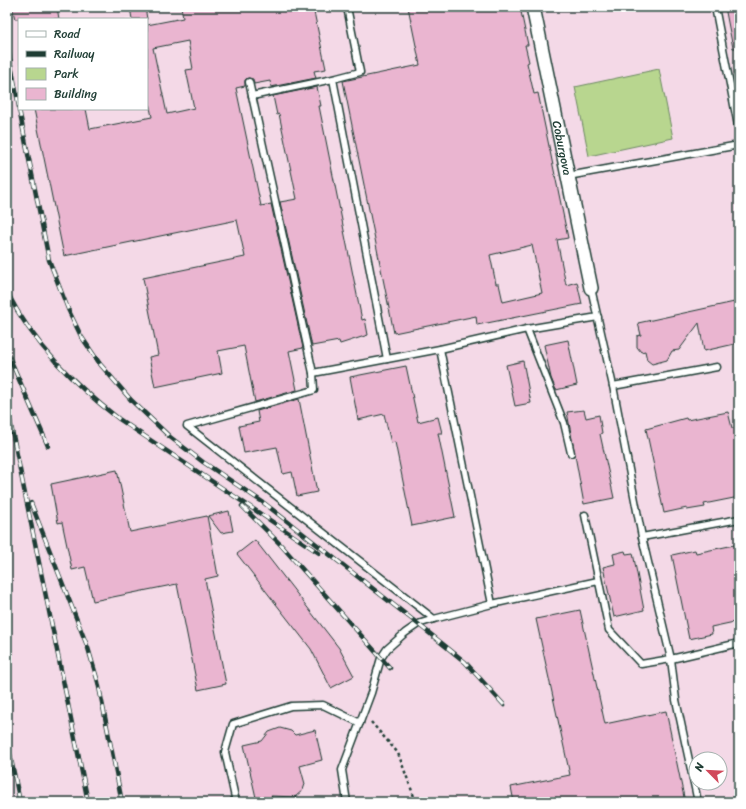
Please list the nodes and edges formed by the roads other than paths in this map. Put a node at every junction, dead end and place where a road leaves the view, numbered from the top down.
1 (347, 7) edge
2 (533, 7) edge
3 (715, 7) edge
4 (333, 79) junction
5 (249, 82) dead end
6 (252, 96) junction
7 (739, 131) edge
8 (739, 145) edge
9 (568, 176) junction
10 (591, 288) joint
11 (598, 317) junction
12 (527, 329) junction
13 (440, 349) junction
14 (387, 359) junction
15 (717, 367) dead end
16 (313, 373) junction
17 (613, 386) junction
18 (571, 453) dead end
19 (585, 515) dead end
20 (739, 519) edge
21 (642, 537) junction
22 (598, 581) junction
23 (492, 604) junction
24 (434, 619) junction
25 (739, 643) edge
26 (671, 658) junction
27 (360, 723) junction
28 (236, 802) edge
29 (347, 802) edge
30 (698, 802) edge

1 - 4 lane
2 - 9 street, Coburgova
3 - 7 lane
4 - 6 lane
4 - 14 lane
5 - 6 lane
6 - 16 lane
8 - 9 lane
9 - 10 street, Coburgova
10 - 11 lane
11 - 12 lane
11 - 17 lane
12 - 13 lane
12 - 18 lane
13 - 14 lane
13 - 23 lane
14 - 16 lane
15 - 17 lane
16 - 24 lane
17 - 21 lane
19 - 22 lane
20 - 21 lane
21 - 26 lane
22 - 23 lane
22 - 26 lane
23 - 24 lane
24 - 27 lane
25 - 26 lane
26 - 30 lane
27 - 28 lane
27 - 29 lane

